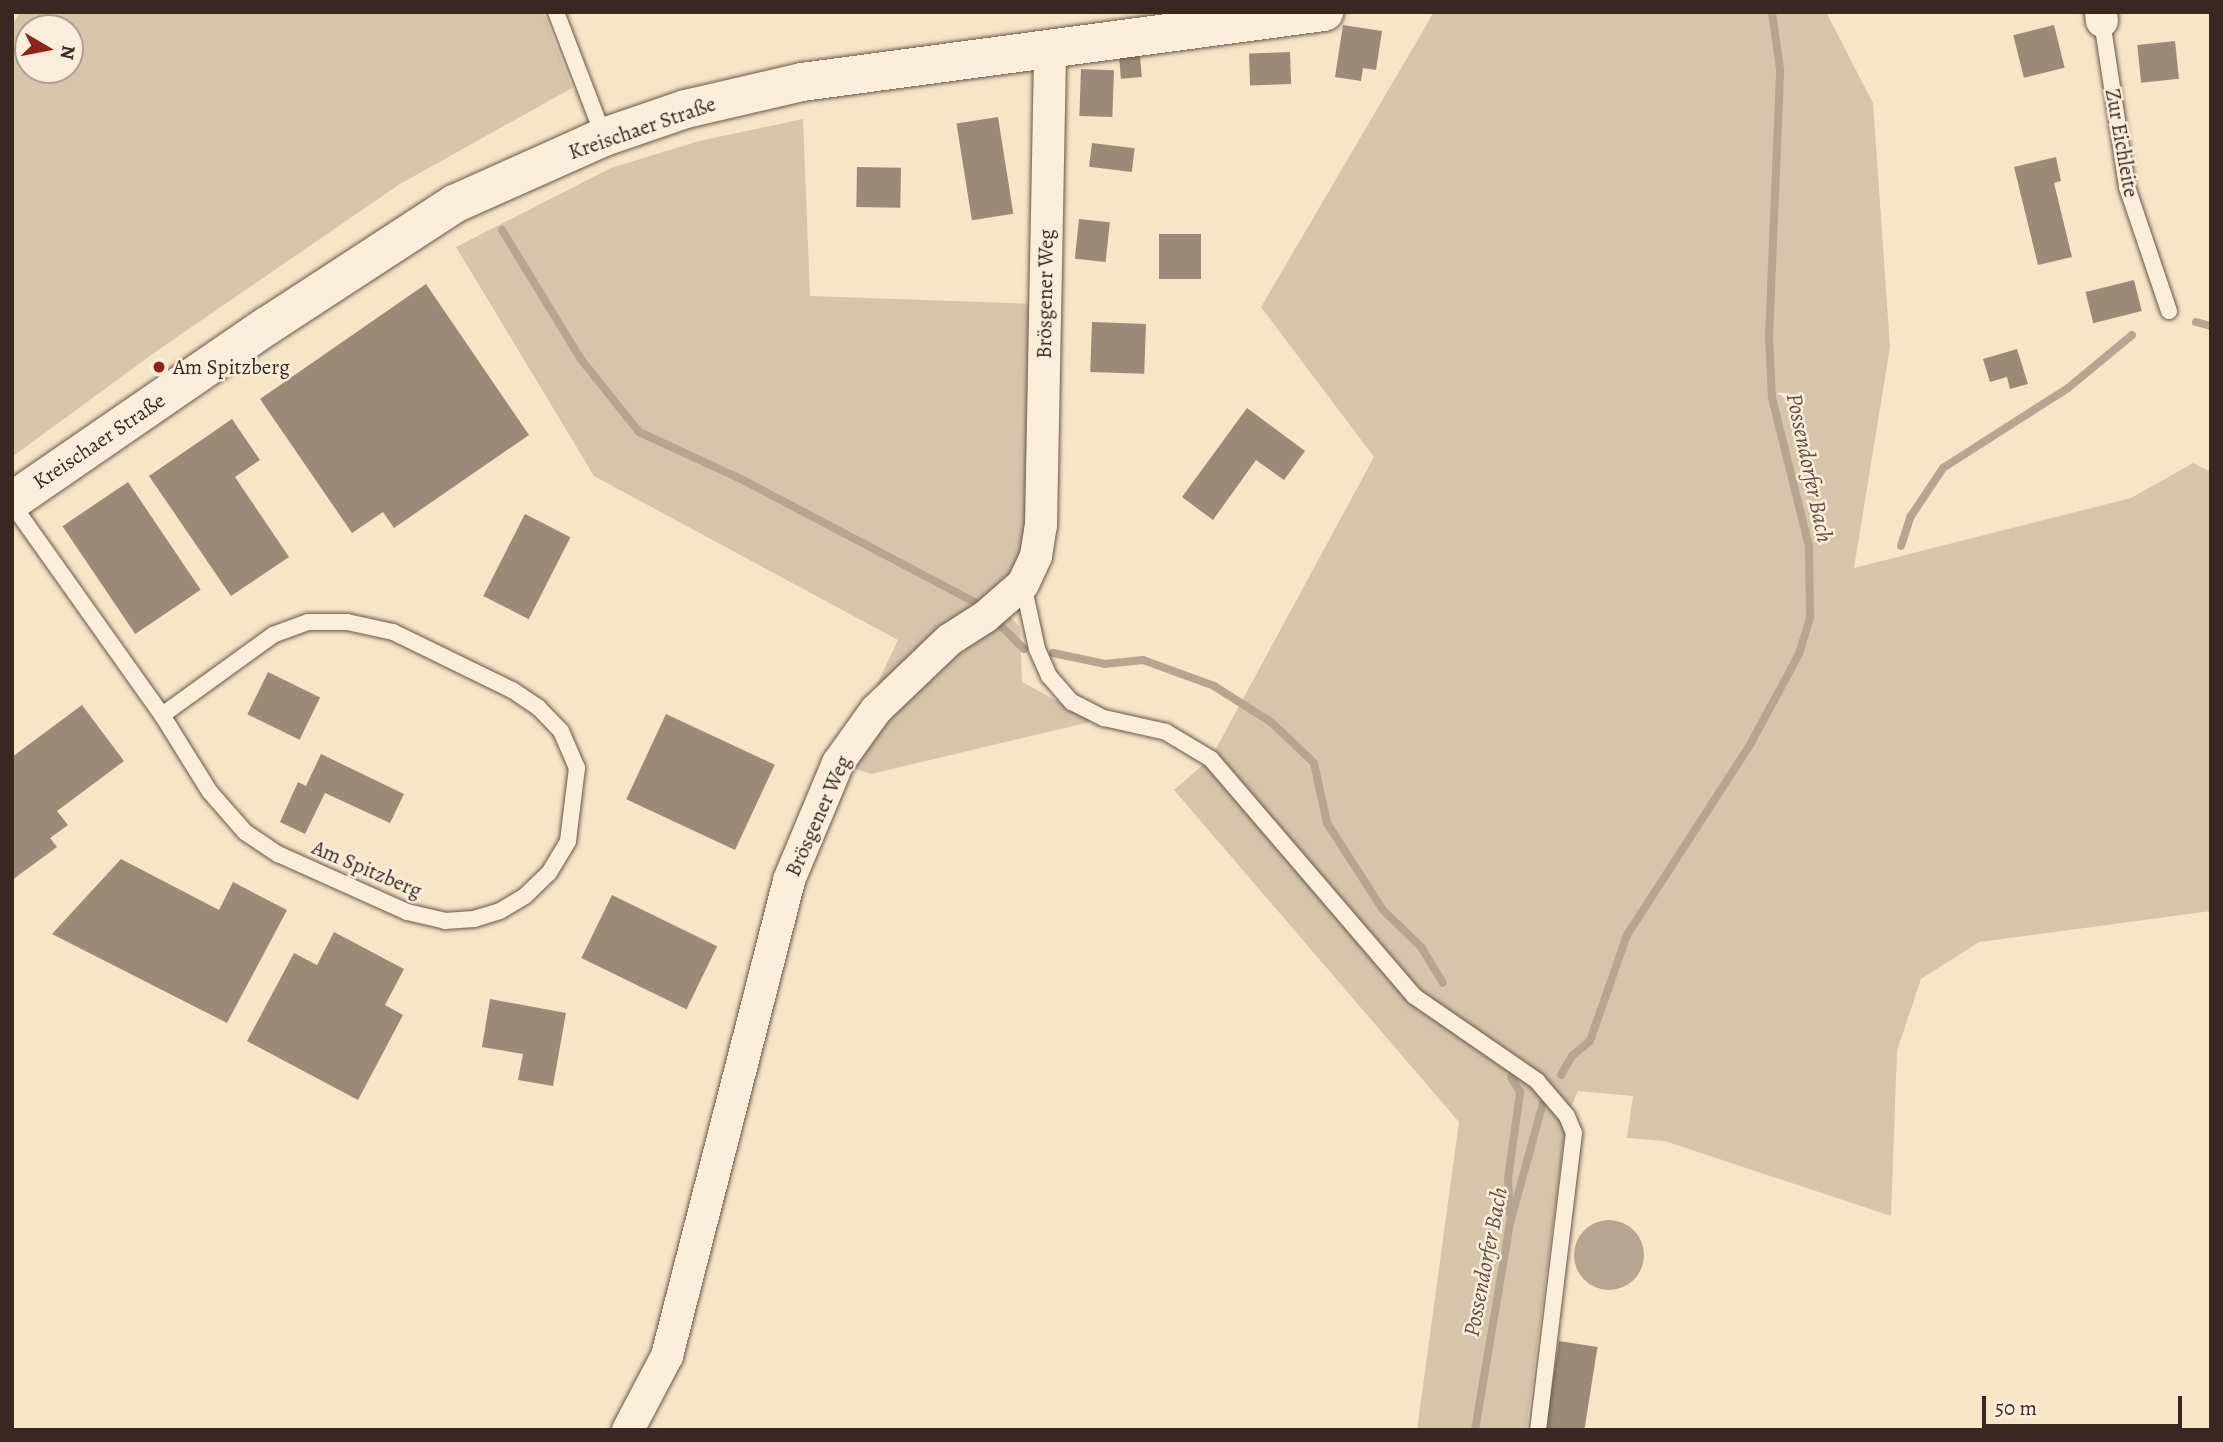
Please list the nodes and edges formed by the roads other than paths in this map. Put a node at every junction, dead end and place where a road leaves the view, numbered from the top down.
1 (556, 12) edge
2 (1324, 12) edge
3 (2101, 17) edge
4 (1050, 47) junction
5 (604, 137) junction
6 (2169, 311) dead end
7 (12, 503) edge
8 (1023, 584) junction
9 (162, 715) junction
10 (628, 1430) edge
11 (1538, 1430) edge

1 - 5 lane
2 - 4 main road, Kreischaer Straße
3 - 6 lane, Zur Eichleite
4 - 5 main road, Kreischaer Straße
4 - 8 street, Brösgener Weg
5 - 7 main road, Kreischaer Straße
7 - 9 lane, Am Spitzberg
8 - 10 street, Brösgener Weg
8 - 11 lane
9 - 9 lane, Am Spitzberg

